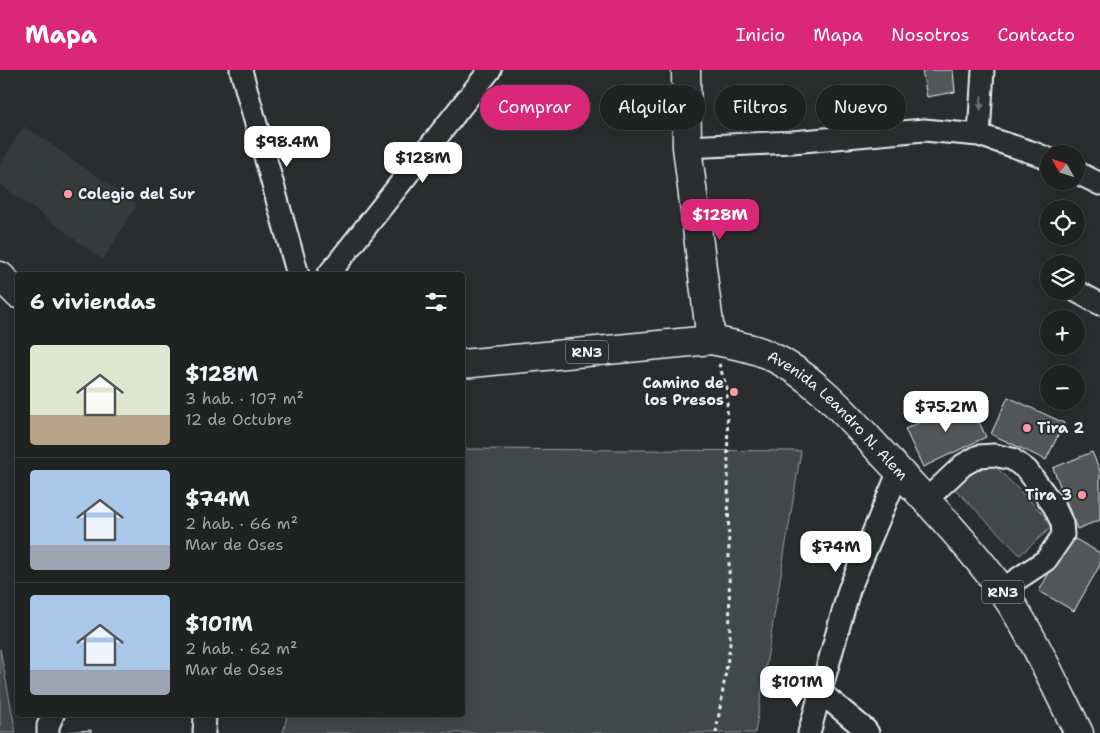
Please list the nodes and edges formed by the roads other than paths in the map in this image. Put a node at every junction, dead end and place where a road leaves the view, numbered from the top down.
1 (241, 70) edge
2 (490, 70) edge
3 (686, 70) edge
4 (983, 70) edge
5 (979, 135) junction
6 (688, 147) junction
7 (1040, 156) edge
8 (1085, 176) edge
9 (1100, 184) edge
10 (297, 272) edge
11 (330, 272) edge
12 (0, 276) edge
13 (15, 291) edge
14 (1085, 295) edge
15 (1100, 304) edge
16 (711, 340) junction
17 (465, 364) edge
18 (899, 471) junction
19 (926, 500) junction
20 (1001, 590) junction
21 (820, 692) junction
22 (52, 717) edge
23 (205, 717) edge
24 (48, 733) edge
25 (204, 733) edge
26 (809, 733) edge
27 (868, 733) edge
28 (1079, 733) edge

1 - 10 street
2 - 11 street
3 - 6 main road
4 -> 5 street
5 - 6 street
5 - 7 street
6 - 16 main road
8 - 9 street
12 - 13 main road
14 - 15 street
16 - 17 main road, Avenida Leandro N. Alem / RN3
16 - 18 main road, Avenida Leandro N. Alem / RN3
18 - 19 main road, Avenida Leandro N. Alem / RN3
18 - 21 street
19 - 20 main road, Avenida Leandro N. Alem / RN3
19 - 20 street
20 - 28 main road, Avenida Leandro N. Alem / RN3
21 - 26 street
21 - 27 street
22 - 24 street
23 - 25 street

